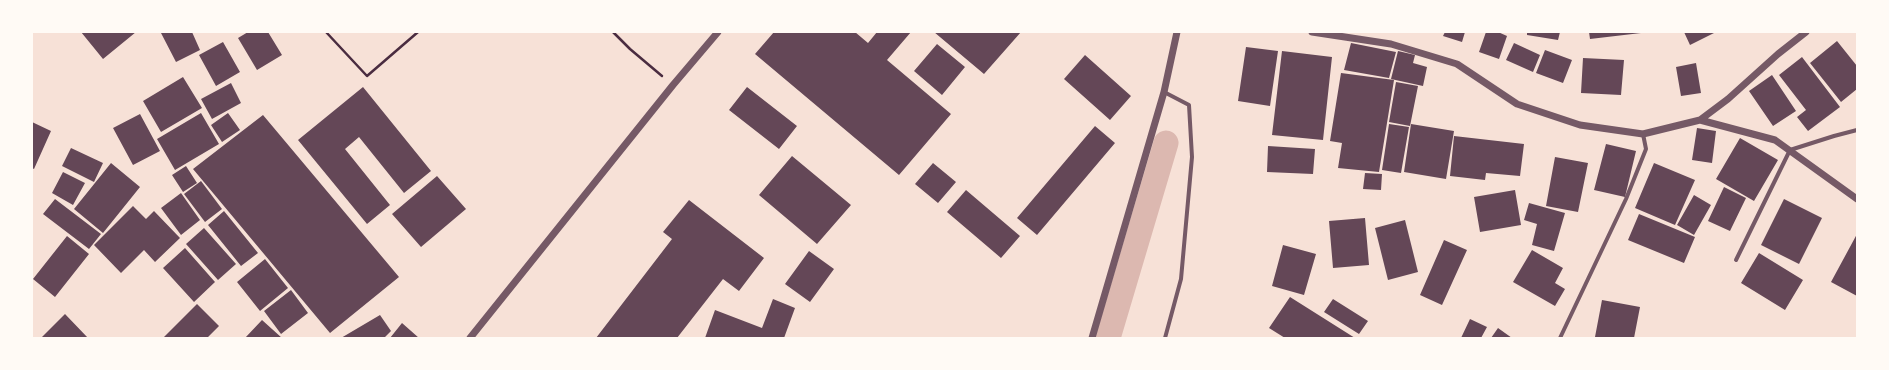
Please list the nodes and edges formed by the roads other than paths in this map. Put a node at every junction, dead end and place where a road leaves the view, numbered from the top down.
1 (718, 32) edge
2 (1177, 32) edge
3 (1312, 32) edge
4 (1806, 32) edge
5 (1164, 92) junction
6 (1700, 120) junction
7 (1857, 130) edge
8 (1643, 134) junction
9 (1790, 150) junction
10 (1857, 199) edge
11 (1736, 260) dead end
12 (470, 338) edge
13 (1092, 338) edge
14 (1165, 338) edge
15 (1560, 338) edge

1 - 12 street
2 - 5 street
3 - 8 street
4 - 6 street
5 - 13 street
5 - 14 street
6 - 8 street
6 - 9 street
7 - 9 street
8 - 15 street
9 - 10 street
9 - 11 street

